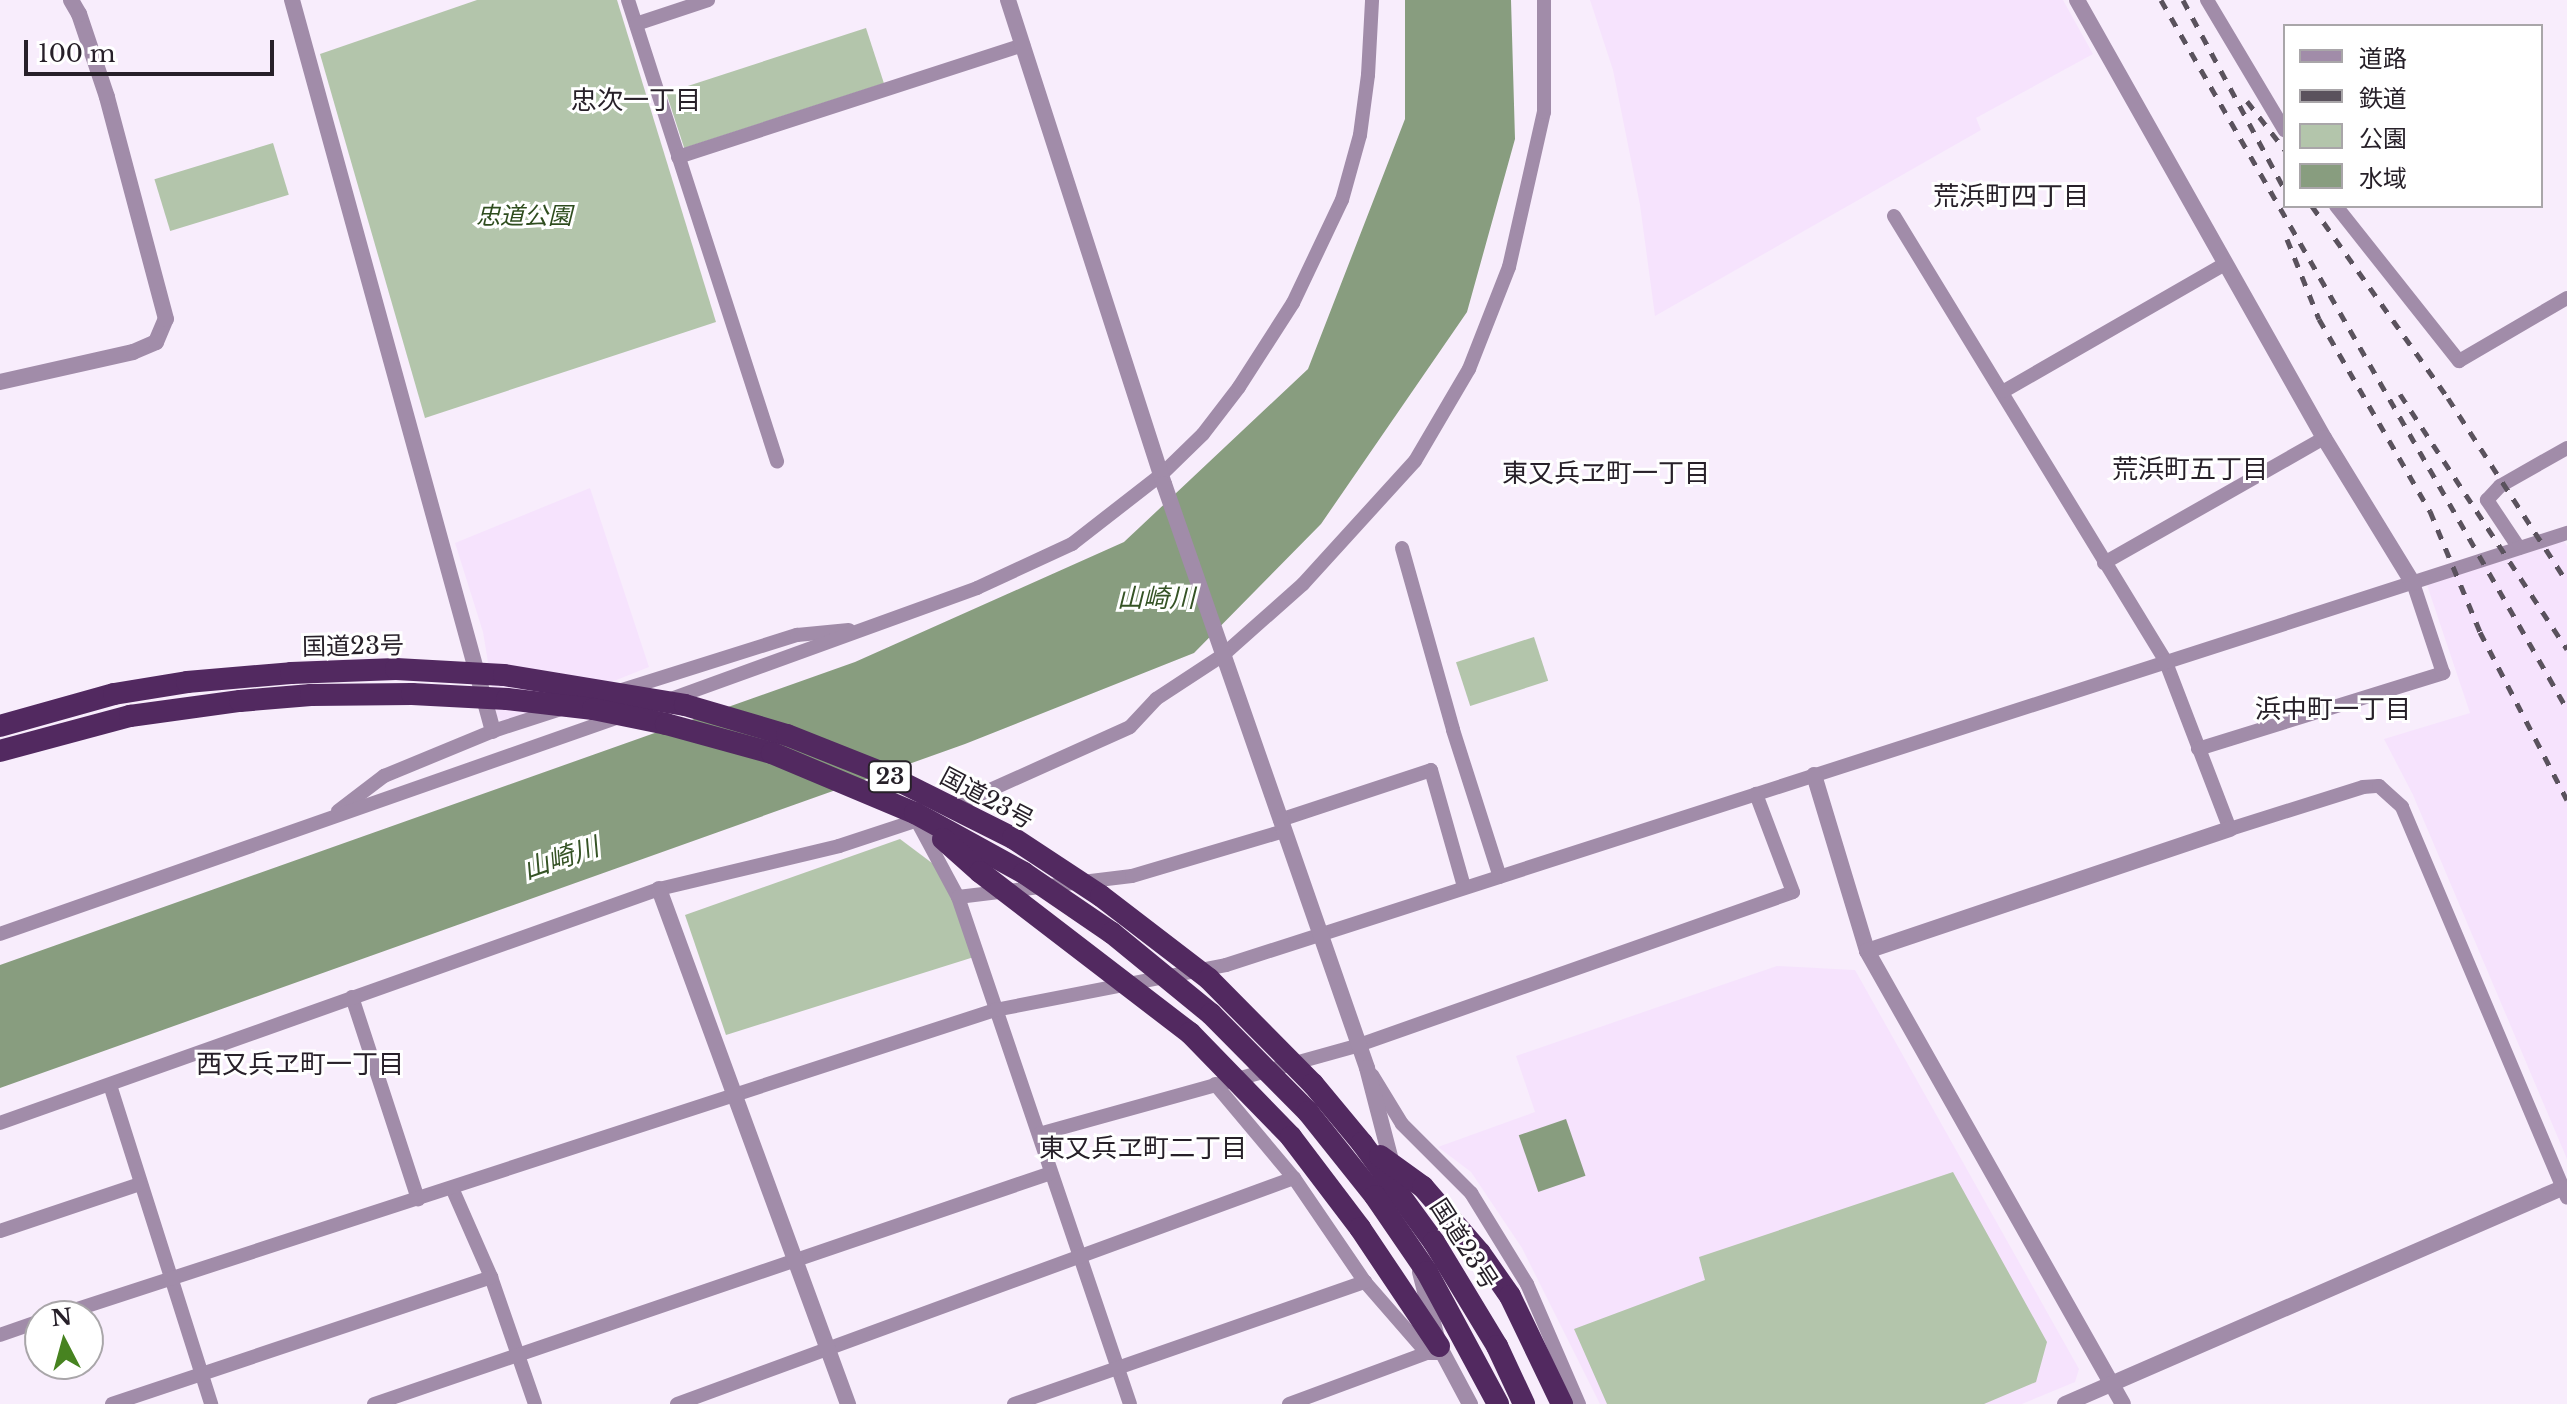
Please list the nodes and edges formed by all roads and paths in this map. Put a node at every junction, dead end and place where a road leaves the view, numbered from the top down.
1 (71, 0) edge
2 (292, 0) edge
3 (628, 0) edge
4 (708, 0) edge
5 (1008, 0) edge
6 (1372, 0) edge
7 (1544, 0) edge
8 (2077, 0) edge
9 (2207, 0) edge
10 (636, 24) junction
11 (1023, 45) junction
12 (2283, 128) edge
13 (678, 157) junction
14 (2338, 208) edge
15 (1894, 216) dead end
16 (2225, 264) junction
17 (2567, 298) edge
18 (0, 382) edge
19 (2004, 391) junction
20 (2324, 438) junction
21 (2567, 448) edge
22 (777, 462) dead end
23 (1163, 479) junction
24 (2567, 533) edge
25 (1402, 548) dead end
26 (2519, 548) junction
27 (2104, 563) junction
28 (2413, 583) junction
29 (872, 628) junction
30 (1222, 649) junction
31 (2165, 660) junction
32 (0, 726) edge
33 (493, 731) junction
34 (2198, 749) junction
35 (0, 751) edge
36 (1814, 775) junction
37 (1756, 794) junction
38 (916, 817) junction
39 (325, 821) junction
40 (1282, 826) junction
41 (2230, 829) junction
42 (1500, 877) junction
43 (1464, 887) junction
44 (659, 889) junction
45 (958, 897) junction
46 (0, 934) edge
47 (1318, 936) junction
48 (1867, 951) junction
49 (352, 997) junction
50 (995, 1010) junction
51 (1359, 1045) junction
52 (1367, 1068) junction
53 (1215, 1084) junction
54 (110, 1085) junction
55 (734, 1094) junction
56 (0, 1123) edge
57 (1039, 1134) junction
58 (1362, 1143) junction
59 (1051, 1173) junction
60 (1294, 1178) junction
61 (140, 1184) junction
62 (452, 1188) junction
63 (2565, 1193) edge
64 (418, 1199) junction
65 (0, 1231) edge
66 (1081, 1258) junction
67 (793, 1263) junction
68 (491, 1277) junction
69 (170, 1278) junction
70 (1365, 1282) junction
71 (104, 1300) edge
72 (24, 1327) edge
73 (0, 1335) edge
74 (1436, 1351) junction
75 (827, 1352) junction
76 (519, 1357) junction
77 (1118, 1368) junction
78 (201, 1375) junction
79 (2111, 1384) junction
80 (112, 1404) edge
81 (211, 1404) edge
82 (374, 1404) edge
83 (535, 1404) edge
84 (677, 1404) edge
85 (848, 1404) edge
86 (1014, 1404) edge
87 (1130, 1404) edge
88 (1289, 1404) edge
89 (1470, 1404) edge
90 (1498, 1404) edge
91 (1524, 1404) edge
92 (1562, 1404) edge
93 (1579, 1404) edge
94 (2065, 1404) edge
95 (2123, 1404) edge

1 - 18 street
2 - 33 street
3 - 10 street
4 - 10 street
5 - 11 street
6 - 23 street
7 - 30 street
8 - 16 street
9 - 12 street
10 - 13 street
11 - 13 street
11 - 23 street
13 - 22 street
14 - 17 street
15 - 19 street
16 - 19 street
16 - 20 street
19 - 27 street
20 - 27 street
20 - 28 street
21 - 26 street
23 - 29 street
23 - 30 street
24 - 26 street
25 - 42 street
26 - 28 street
27 - 31 street
28 - 31 street
28 - 34 street
29 - 33 street
29 - 39 street
30 - 38 street
30 - 40 street
31 - 34 street
31 - 36 street
32 - 58 highway, 国道23号 / 23
33 - 39 street
34 - 41 street
35 - 38 highway, 国道23号 / 23
36 - 37 street
36 - 48 street
37 - 42 street
37 - 51 street
38 - 44 street
38 - 45 street
38 - 74 highway
38 - 90 highway, 国道23号 / 23
39 - 46 street
40 - 43 street
40 - 45 street
40 - 47 street
41 - 48 street
41 - 63 street
42 - 43 street
43 - 47 street
44 - 49 street
44 - 55 street
45 - 50 street
47 - 50 street
47 - 51 street
48 - 79 street
49 - 54 street
49 - 64 street
50 - 55 street
50 - 57 street
51 - 52 street
51 - 53 street
52 - 74 street
52 - 93 street
53 - 57 street
53 - 60 street
54 - 56 street
54 - 61 street
55 - 62 street
55 - 67 street
57 - 59 street
58 - 91 highway, 国道23号 / 23
58 - 92 highway
59 - 66 street
59 - 67 street
60 - 66 street
60 - 70 street
61 - 65 street
61 - 69 street
62 - 64 street
62 - 68 street
63 - 79 street
64 - 69 street
66 - 75 street
66 - 77 street
67 - 75 street
67 - 76 street
68 - 76 street
68 - 78 street
69 - 71 street
69 - 78 street
70 - 74 street
70 - 77 street
72 - 73 street
74 - 88 street
74 - 89 street
75 - 84 street
75 - 85 street
76 - 82 street
76 - 83 street
77 - 86 street
77 - 87 street
78 - 80 street
78 - 81 street
79 - 94 street
79 - 95 street

